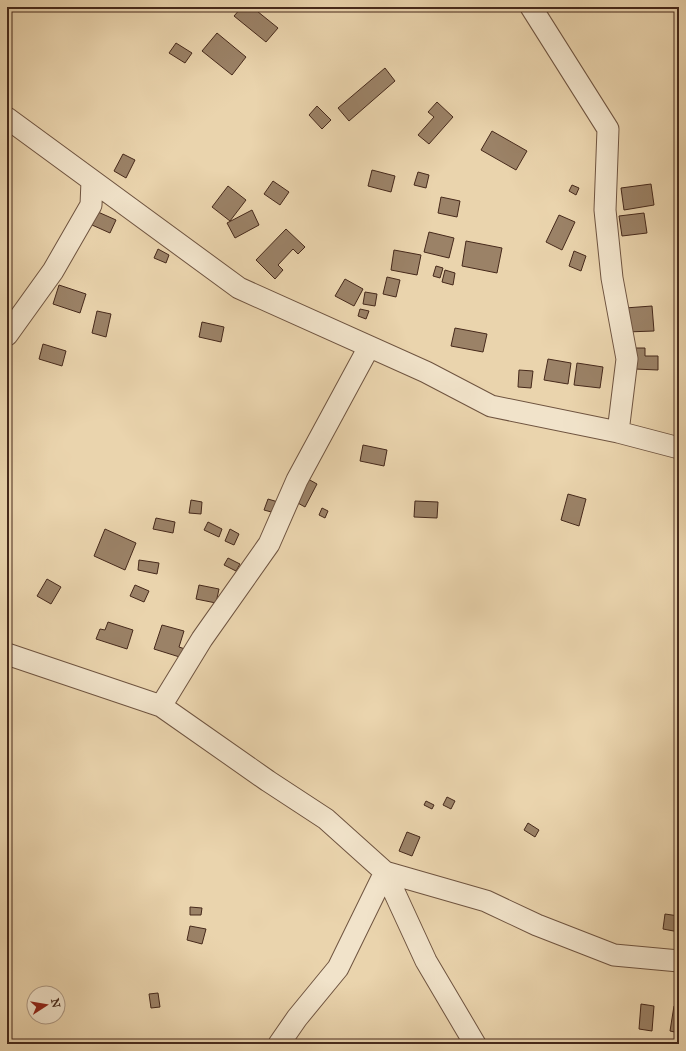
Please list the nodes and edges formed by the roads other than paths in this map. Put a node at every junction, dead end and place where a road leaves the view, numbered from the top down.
1 (531, 7) edge
2 (7, 118) edge
3 (92, 181) junction
4 (7, 335) edge
5 (369, 347) junction
6 (618, 432) junction
7 (679, 448) edge
8 (7, 654) edge
9 (161, 706) junction
10 (385, 872) junction
11 (679, 961) edge
12 (279, 1044) edge
13 (475, 1044) edge

1 - 6 street
2 - 3 street
3 - 4 street
3 - 5 street
5 - 6 street
5 - 9 street
6 - 7 street
8 - 9 street
9 - 10 street
10 - 11 street
10 - 12 street
10 - 13 street

